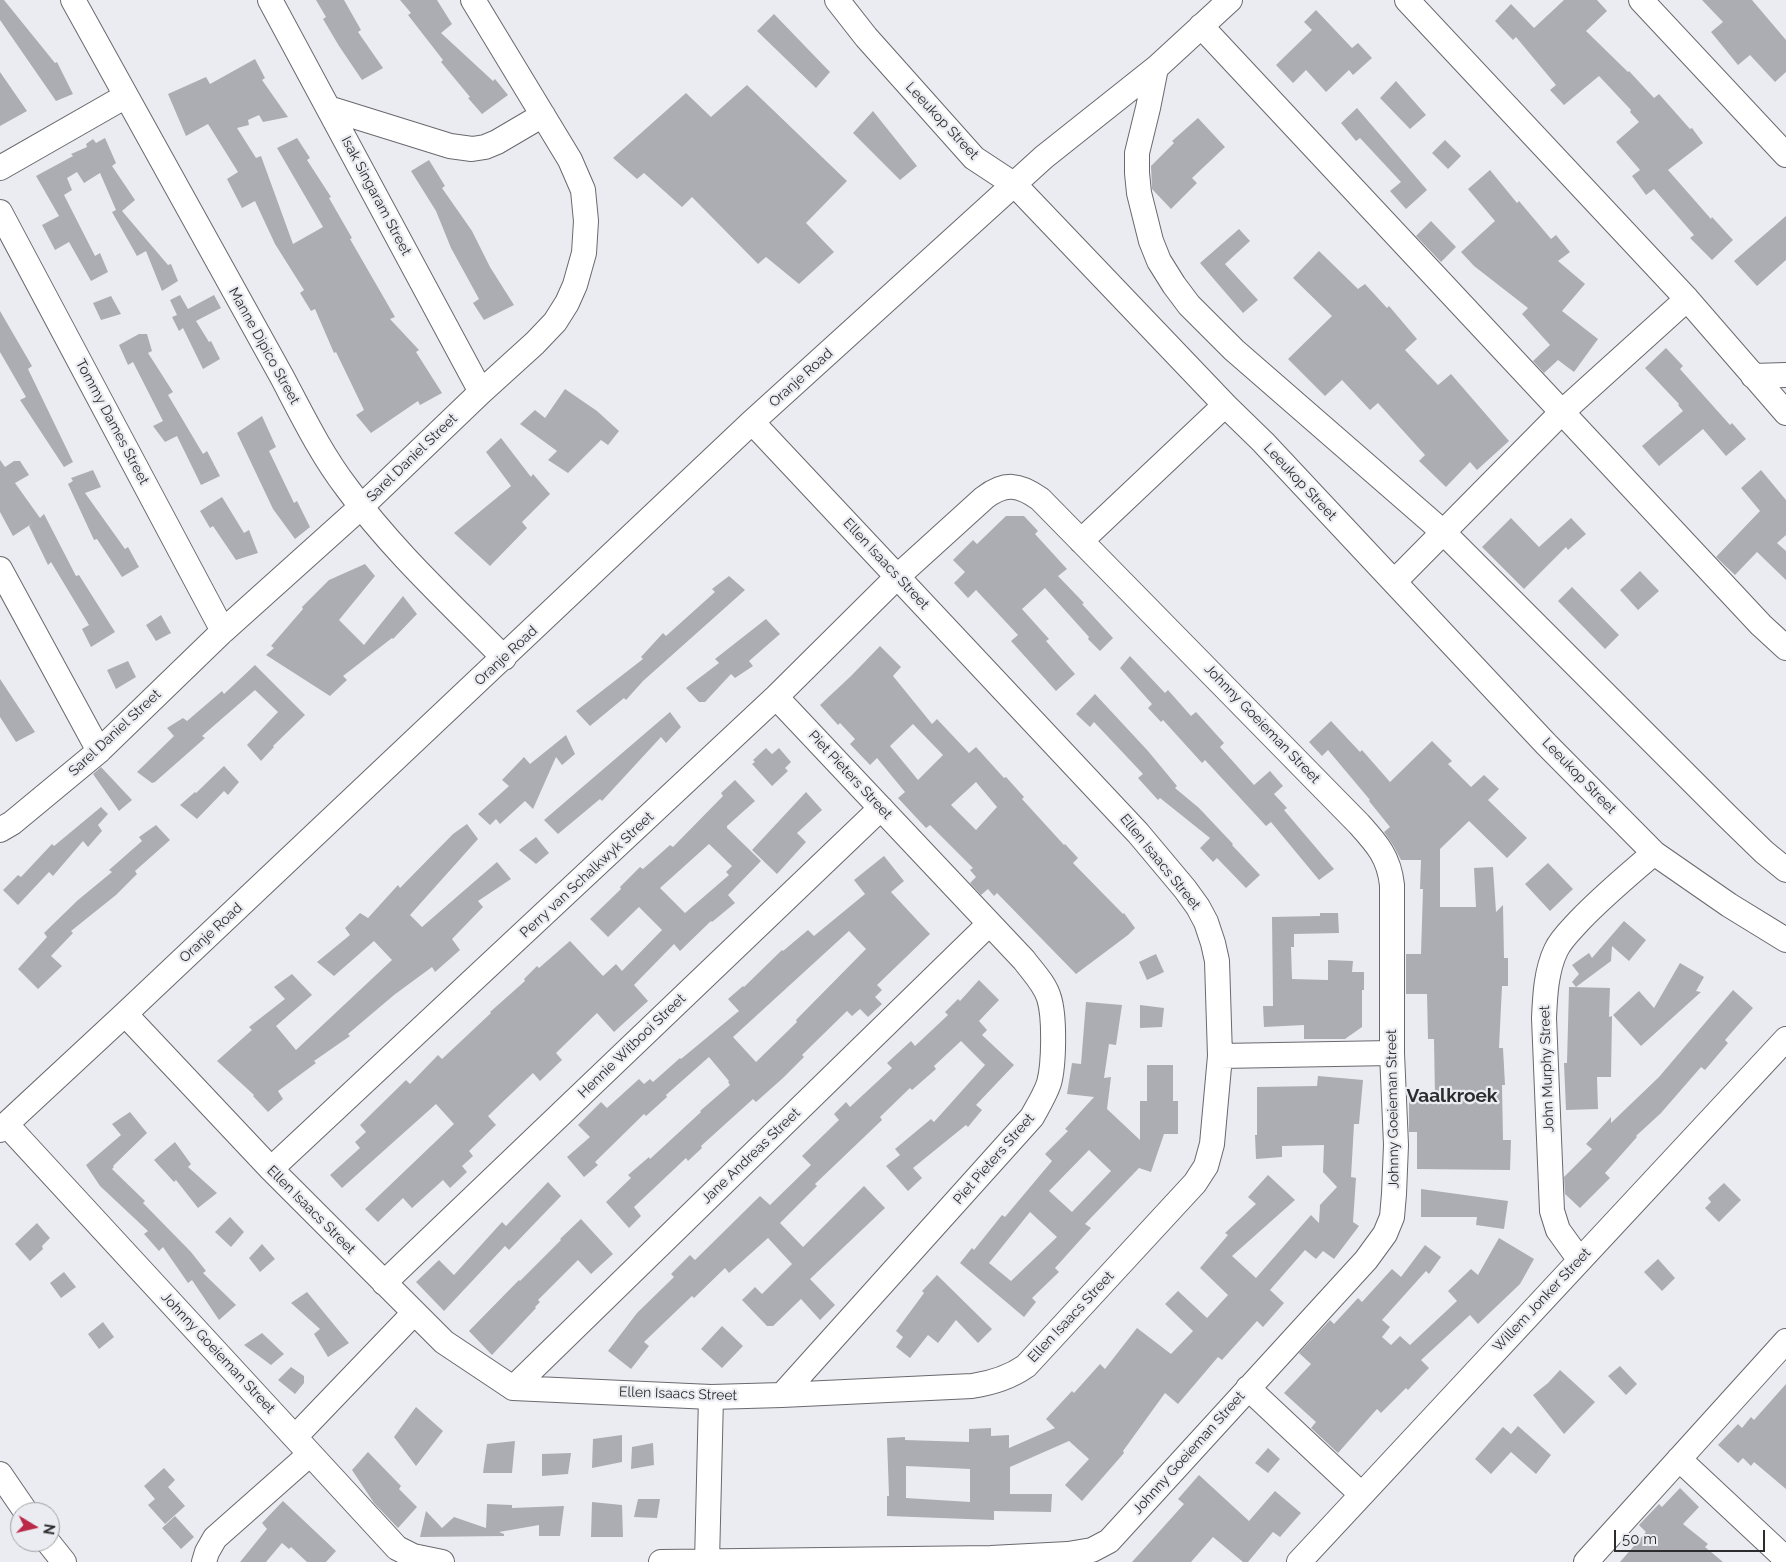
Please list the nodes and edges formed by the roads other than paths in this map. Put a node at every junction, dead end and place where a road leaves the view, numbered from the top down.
1 (73, 0) edge
2 (270, 0) edge
3 (473, 0) edge
4 (837, 0) edge
5 (1230, 0) edge
6 (1407, 0) edge
7 (1640, 0) edge
8 (1201, 26) junction
9 (1156, 68) junction
10 (126, 96) junction
11 (328, 108) junction
12 (543, 115) junction
13 (1786, 155) edge
14 (0, 168) edge
15 (1015, 185) junction
16 (0, 212) edge
17 (1687, 299) junction
18 (1786, 375) edge
19 (1753, 376) junction
20 (481, 392) junction
21 (1225, 405) junction
22 (1562, 412) junction
23 (1786, 413) edge
24 (752, 422) junction
25 (361, 507) junction
26 (1442, 531) junction
27 (1082, 541) junction
28 (0, 569) edge
29 (898, 576) junction
30 (1395, 581) junction
31 (223, 631) junction
32 (1786, 648) edge
33 (504, 658) junction
34 (776, 696) junction
35 (99, 751) junction
36 (881, 808) junction
37 (0, 830) edge
38 (1654, 853) junction
39 (1786, 870) edge
40 (989, 924) junction
41 (1786, 940) edge
42 (125, 1014) junction
43 (1786, 1039) edge
44 (1392, 1053) junction
45 (1220, 1056) junction
46 (3, 1127) edge
47 (271, 1170) junction
48 (1580, 1259) junction
49 (384, 1283) junction
50 (414, 1313) junction
51 (1786, 1342) edge
52 (513, 1388) junction
53 (1248, 1388) junction
54 (782, 1395) junction
55 (711, 1397) junction
56 (303, 1445) junction
57 (1679, 1459) junction
58 (0, 1474) edge
59 (1360, 1494) junction
60 (19, 1502) edge
61 (56, 1552) edge
62 (1786, 1559) edge
63 (64, 1562) edge
64 (204, 1562) edge
65 (442, 1562) edge
66 (661, 1562) edge
67 (707, 1562) edge
68 (1299, 1562) edge
69 (1586, 1562) edge

1 - 10 street, Manne Dipico Street
2 - 11 street, Isak Singaram Street
3 - 12 street, Sarel Daniel Street
4 - 15 street, Leeukop Street
5 - 8 street, Oranje Road
6 - 17 street
7 - 13 street
8 - 9 street, Oranje Road
8 - 22 street
9 - 15 street, Oranje Road
9 - 26 street
10 - 14 street
10 - 25 street, Manne Dipico Street
11 - 12 street
11 - 20 street, Isak Singaram Street
12 - 20 street, Sarel Daniel Street
15 - 21 street, Leeukop Street
15 - 24 street, Oranje Road
16 - 31 street, Tommy Dames Street
17 - 19 street
17 - 22 street
18 - 19 street
19 - 23 street
20 - 25 street, Sarel Daniel Street
21 - 27 street
21 - 30 street, Leeukop Street
22 - 26 street
22 - 32 street
24 - 29 street, Ellen Isaacs Street
24 - 33 street, Oranje Road
25 - 31 street, Sarel Daniel Street
25 - 33 street, Manne Dipico Street
26 - 30 street
26 - 39 street
27 - 29 street, Johnny Goeieman Street
27 - 44 street, Johnny Goeieman Street
28 - 35 street
29 - 34 street, Perry van Schalkwyk Street
29 - 45 street, Ellen Isaacs Street
30 - 38 street, Leeukop Street
31 - 35 street, Sarel Daniel Street
33 - 42 street, Oranje Road
34 - 36 street, Piet Pieters Street
34 - 47 street, Perry van Schalkwyk Street
35 - 37 street, Sarel Daniel Street
36 - 40 street, Piet Pieters Street
36 - 49 street, Hennie Witbooi Street
38 - 41 street, Leeukop Street
38 - 48 street, John Murphy Street
40 - 52 street, Jane Andreas Street
40 - 54 street, Piet Pieters Street
42 - 46 street, Oranje Road
42 - 47 street, Ellen Isaacs Street
43 - 48 street, Willem Jonker Street
44 - 45 street
44 - 53 street, Johnny Goeieman Street
45 - 54 street, Ellen Isaacs Street
46 - 56 street, Johnny Goeieman Street
47 - 49 street, Ellen Isaacs Street
48 - 59 street, Willem Jonker Street
49 - 50 street, Ellen Isaacs Street
50 - 52 street, Ellen Isaacs Street
50 - 56 street
51 - 57 street
52 - 55 street, Ellen Isaacs Street
53 - 59 street
53 - 67 street, Johnny Goeieman Street
54 - 55 street, Ellen Isaacs Street
55 - 67 street
56 - 64 street
56 - 65 street, Johnny Goeieman Street
57 - 62 street
57 - 69 street
58 - 60 street
59 - 68 street, Willem Jonker Street
61 - 63 street
66 - 67 street, Johnny Goeieman Street

